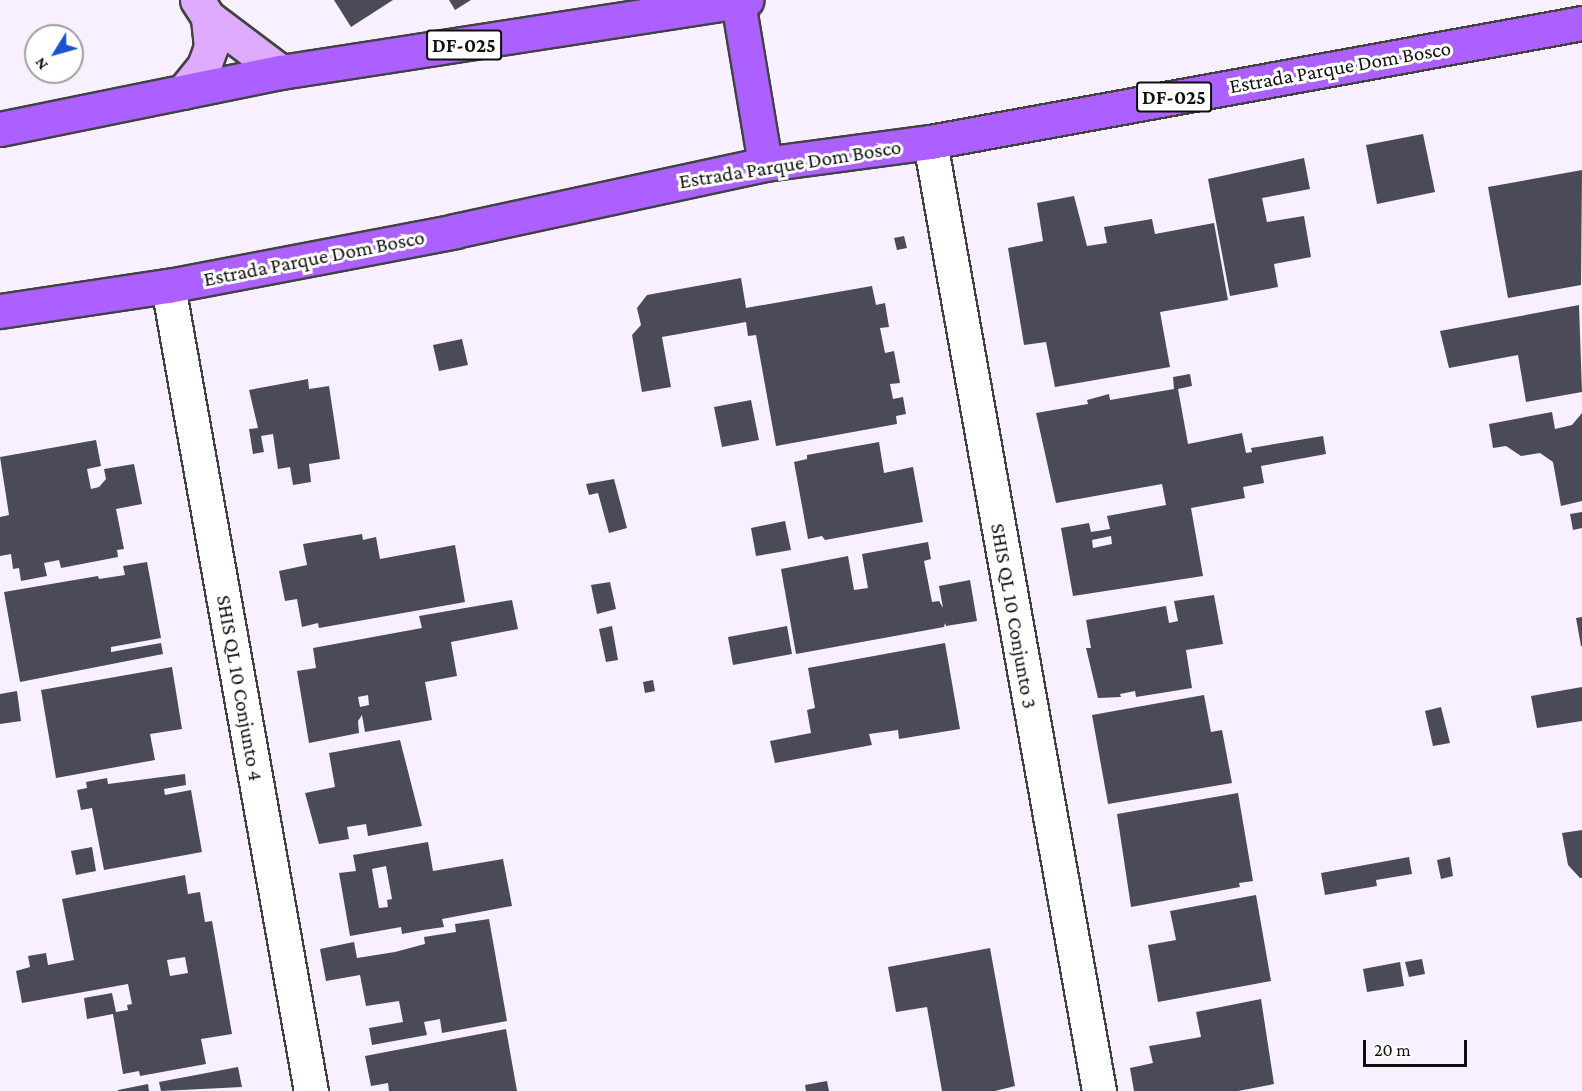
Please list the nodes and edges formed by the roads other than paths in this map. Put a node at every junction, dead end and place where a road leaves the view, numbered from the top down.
1 (742, 1) edge
2 (203, 9) edge
3 (1582, 23) edge
4 (281, 72) junction
5 (183, 92) junction
6 (0, 129) edge
7 (930, 142) junction
8 (765, 164) junction
9 (168, 286) junction
10 (0, 311) edge
11 (311, 1091) edge
12 (1099, 1091) edge

1 - 4 main road, DF-025
1 - 8 main road
2 - 4 street
2 - 5 street
3 - 7 main road, Estrada Parque Dom Bosco / DF-025
4 - 5 main road, DF-025
5 - 6 main road, DF-025
7 - 8 main road, Estrada Parque Dom Bosco / DF-025
7 - 12 street, SHIS QL 10 Conjunto 3
8 - 9 main road, Estrada Parque Dom Bosco / DF-025
9 - 10 main road, Estrada Parque Dom Bosco / DF-025
9 - 11 street, SHIS QL 10 Conjunto 4

